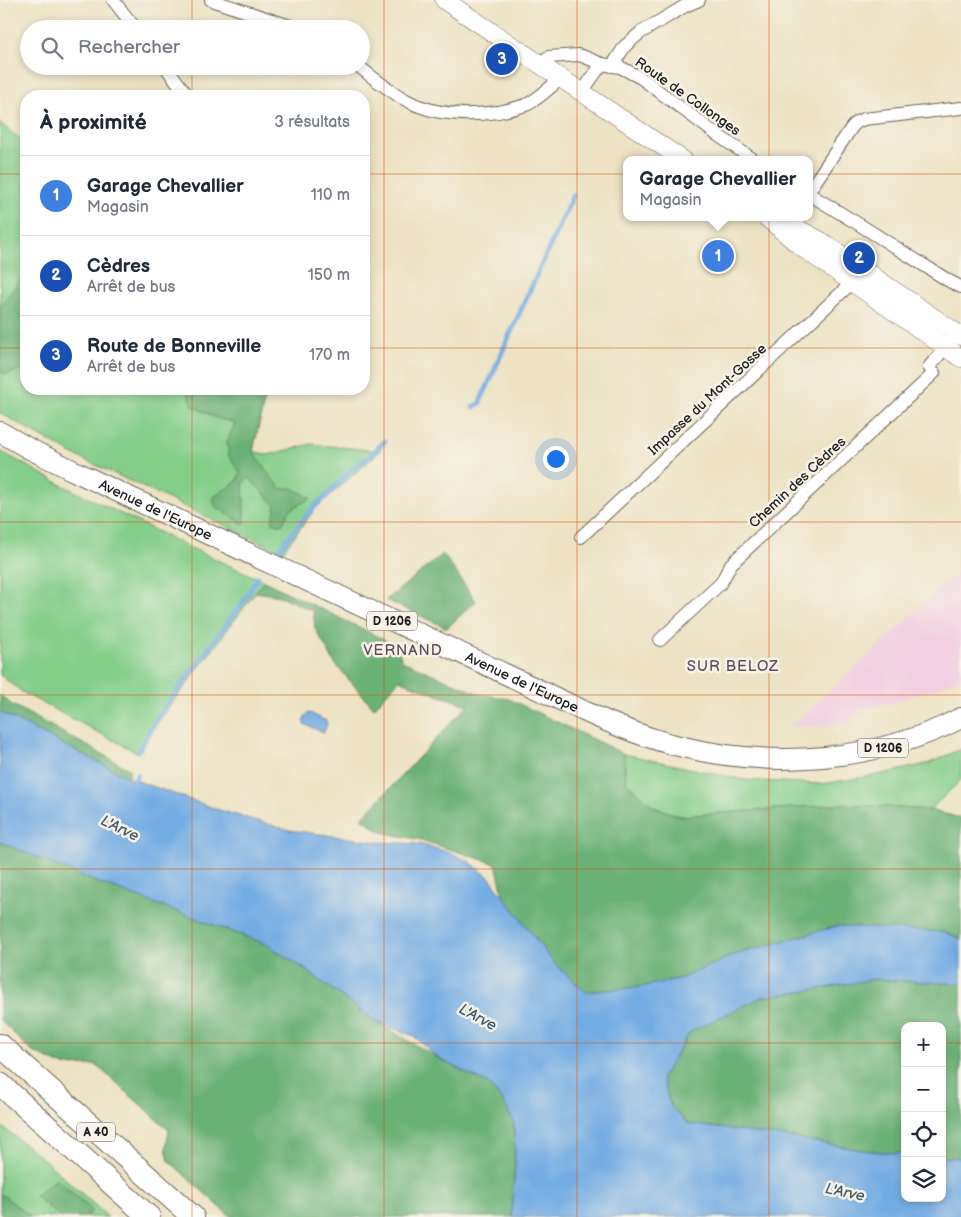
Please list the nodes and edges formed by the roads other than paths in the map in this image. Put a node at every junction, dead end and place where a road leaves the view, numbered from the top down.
1 (114, 0) edge
2 (211, 0) edge
3 (444, 0) edge
4 (699, 0) edge
5 (129, 20) edge
6 (272, 20) edge
7 (538, 63) junction
8 (607, 65) junction
9 (172, 75) edge
10 (370, 75) edge
11 (561, 78) junction
12 (183, 90) edge
13 (582, 92) junction
14 (961, 108) edge
15 (677, 156) edge
16 (748, 156) edge
17 (813, 187) edge
18 (813, 195) edge
19 (771, 221) edge
20 (784, 221) edge
21 (859, 277) junction
22 (961, 287) edge
23 (954, 339) edge
24 (961, 358) edge
25 (0, 432) edge
26 (581, 537) dead end
27 (660, 640) dead end
28 (961, 718) edge
29 (0, 1045) edge
30 (0, 1084) edge
31 (149, 1217) edge
32 (193, 1217) edge

1 - 5 street
2 - 6 street
3 - 7 main road
4 - 8 street
7 - 8 street, Route de Collonges
7 - 11 main road
8 - 13 street
8 - 16 street, Route de Collonges
9 - 12 street
10 - 11 street
11 - 13 main road
13 - 15 main road
14 - 17 street
18 - 22 street
19 - 21 main road
20 - 21 main road
21 - 23 main road
21 - 26 street, Impasse du Mont-Gosse
23 - 24 main road
23 - 27 street, Chemin des Cèdres
25 - 28 main road, Avenue de l'Europe / D 1206
29 - 32 highway, A 40
30 - 31 highway, A 40

